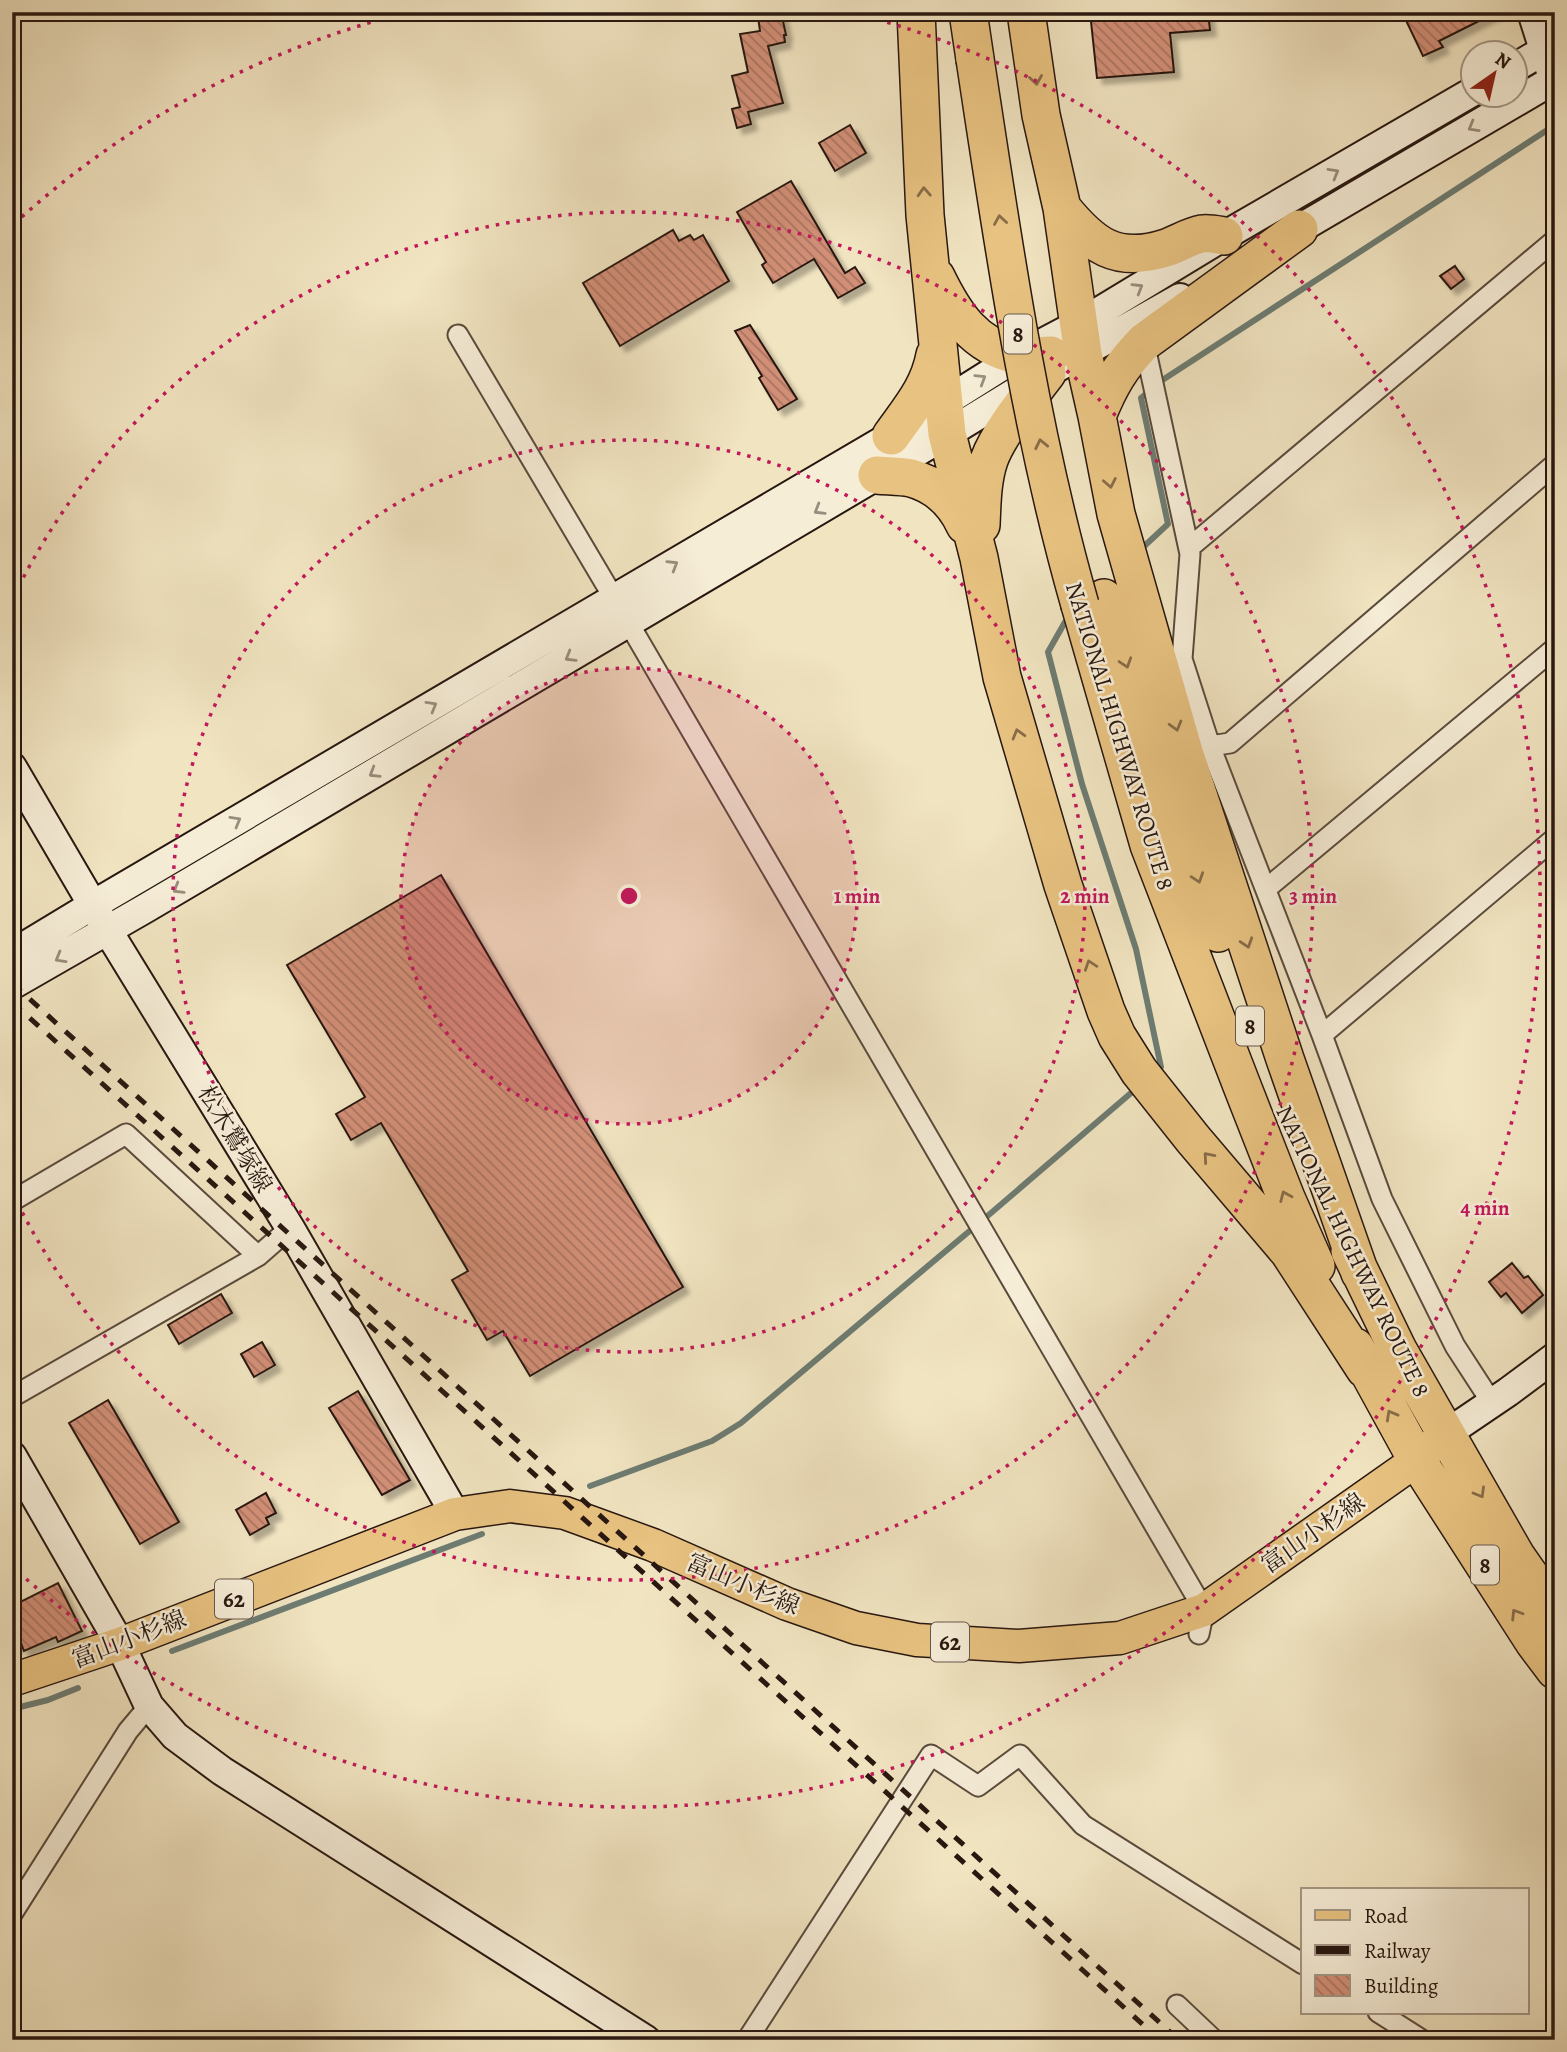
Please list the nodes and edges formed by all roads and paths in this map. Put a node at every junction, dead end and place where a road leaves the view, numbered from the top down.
1 (916, 12) edge
2 (968, 12) edge
3 (994, 12) edge
4 (1026, 12) edge
5 (1532, 12) edge
6 (1549, 48) edge
7 (988, 57) junction
8 (1528, 60) edge
9 (1554, 81) edge
10 (1458, 100) edge
11 (1062, 208) junction
12 (1300, 229) junction
13 (1224, 236) junction
14 (1555, 240) edge
15 (928, 260) junction
16 (458, 335) dead end
17 (1081, 339) junction
18 (1144, 342) junction
19 (937, 343) junction
20 (1033, 365) junction
21 (1097, 416) junction
22 (946, 418) junction
23 (891, 436) junction
24 (1555, 464) edge
25 (877, 475) junction
26 (1189, 548) junction
27 (979, 558) junction
28 (1092, 602) junction
29 (622, 611) junction
30 (1555, 648) edge
31 (1210, 746) junction
32 (12, 767) edge
33 (1555, 838) edge
34 (1266, 889) junction
35 (93, 905) junction
36 (108, 931) junction
37 (12, 954) edge
38 (12, 985) edge
39 (1322, 1035) junction
40 (12, 1201) edge
41 (290, 1228) junction
42 (258, 1256) junction
43 (1360, 1273) junction
44 (1555, 1357) edge
45 (1365, 1369) junction
46 (12, 1397) edge
47 (1492, 1403) junction
48 (1446, 1434) junction
49 (12, 1456) edge
50 (1416, 1460) junction
51 (455, 1514) junction
52 (1555, 1612) edge
53 (1201, 1622) junction
54 (120, 1644) junction
55 (1555, 1670) edge
56 (12, 1680) edge
57 (149, 1706) junction
58 (12, 1914) edge
59 (1301, 1963) edge
60 (1177, 2005) dead end
61 (1381, 2014) edge
62 (646, 2040) edge
63 (747, 2040) edge
64 (1214, 2040) edge
65 (1422, 2040) edge

15 -> 1 highway
2 - 7 highway, NATIONAL HIGHWAY ROUTE 8 / 8
3 - 7 highway, NATIONAL HIGHWAY ROUTE 8 / 8
4 -> 11 highway
5 - 6 street
6 - 8 street
6 - 9 street
7 - 28 highway, NATIONAL HIGHWAY ROUTE 8 / 8
9 -> 12 street
13 -> 10 street
11 - 13 highway
11 - 17 highway
12 - 17 street
12 - 18 highway
17 -> 13 street
14 - 26 street
15 - 19 highway
15 - 20 highway
16 - 29 street
17 - 20 highway
17 - 21 highway
18 - 21 highway
18 - 26 street
19 - 22 highway
19 - 23 highway
20 - 22 street
20 - 27 highway
21 -> 43 highway
22 - 23 street
22 - 25 street
22 - 27 highway
29 -> 23 street
24 - 31 street
25 - 27 highway
25 -> 29 street
26 - 31 street
45 -> 27 highway
28 -> 43 highway, NATIONAL HIGHWAY ROUTE 8 / 8
45 -> 28 highway, NATIONAL HIGHWAY ROUTE 8 / 8
35 -> 29 street
29 -> 36 street
29 - 53 street
30 - 34 street
31 - 34 street
32 - 35 street, 松木鷲塚線
33 - 39 street
34 - 39 street
35 - 36 street, 松木鷲塚線
35 - 37 street
36 -> 38 street
36 - 41 street, 松木鷲塚線
39 - 47 street
40 - 42 street
41 - 42 street
41 - 51 street, 松木鷲塚線
42 - 46 street
43 - 48 highway, NATIONAL HIGHWAY ROUTE 8 / 8
44 - 47 street
50 -> 45 highway, NATIONAL HIGHWAY ROUTE 8 / 8
47 - 48 street
48 - 50 main road, 富山小杉線 / 62
48 -> 52 highway, NATIONAL HIGHWAY ROUTE 8 / 8
49 - 54 street
50 - 53 main road, 富山小杉線 / 62
55 -> 50 highway, NATIONAL HIGHWAY ROUTE 8 / 8
51 - 53 main road, 富山小杉線 / 62
51 - 54 main road, 富山小杉線 / 62
54 - 56 main road, 富山小杉線 / 62
54 - 57 street
57 - 58 street
57 - 62 street
59 - 63 street
60 - 64 street
61 - 65 street

